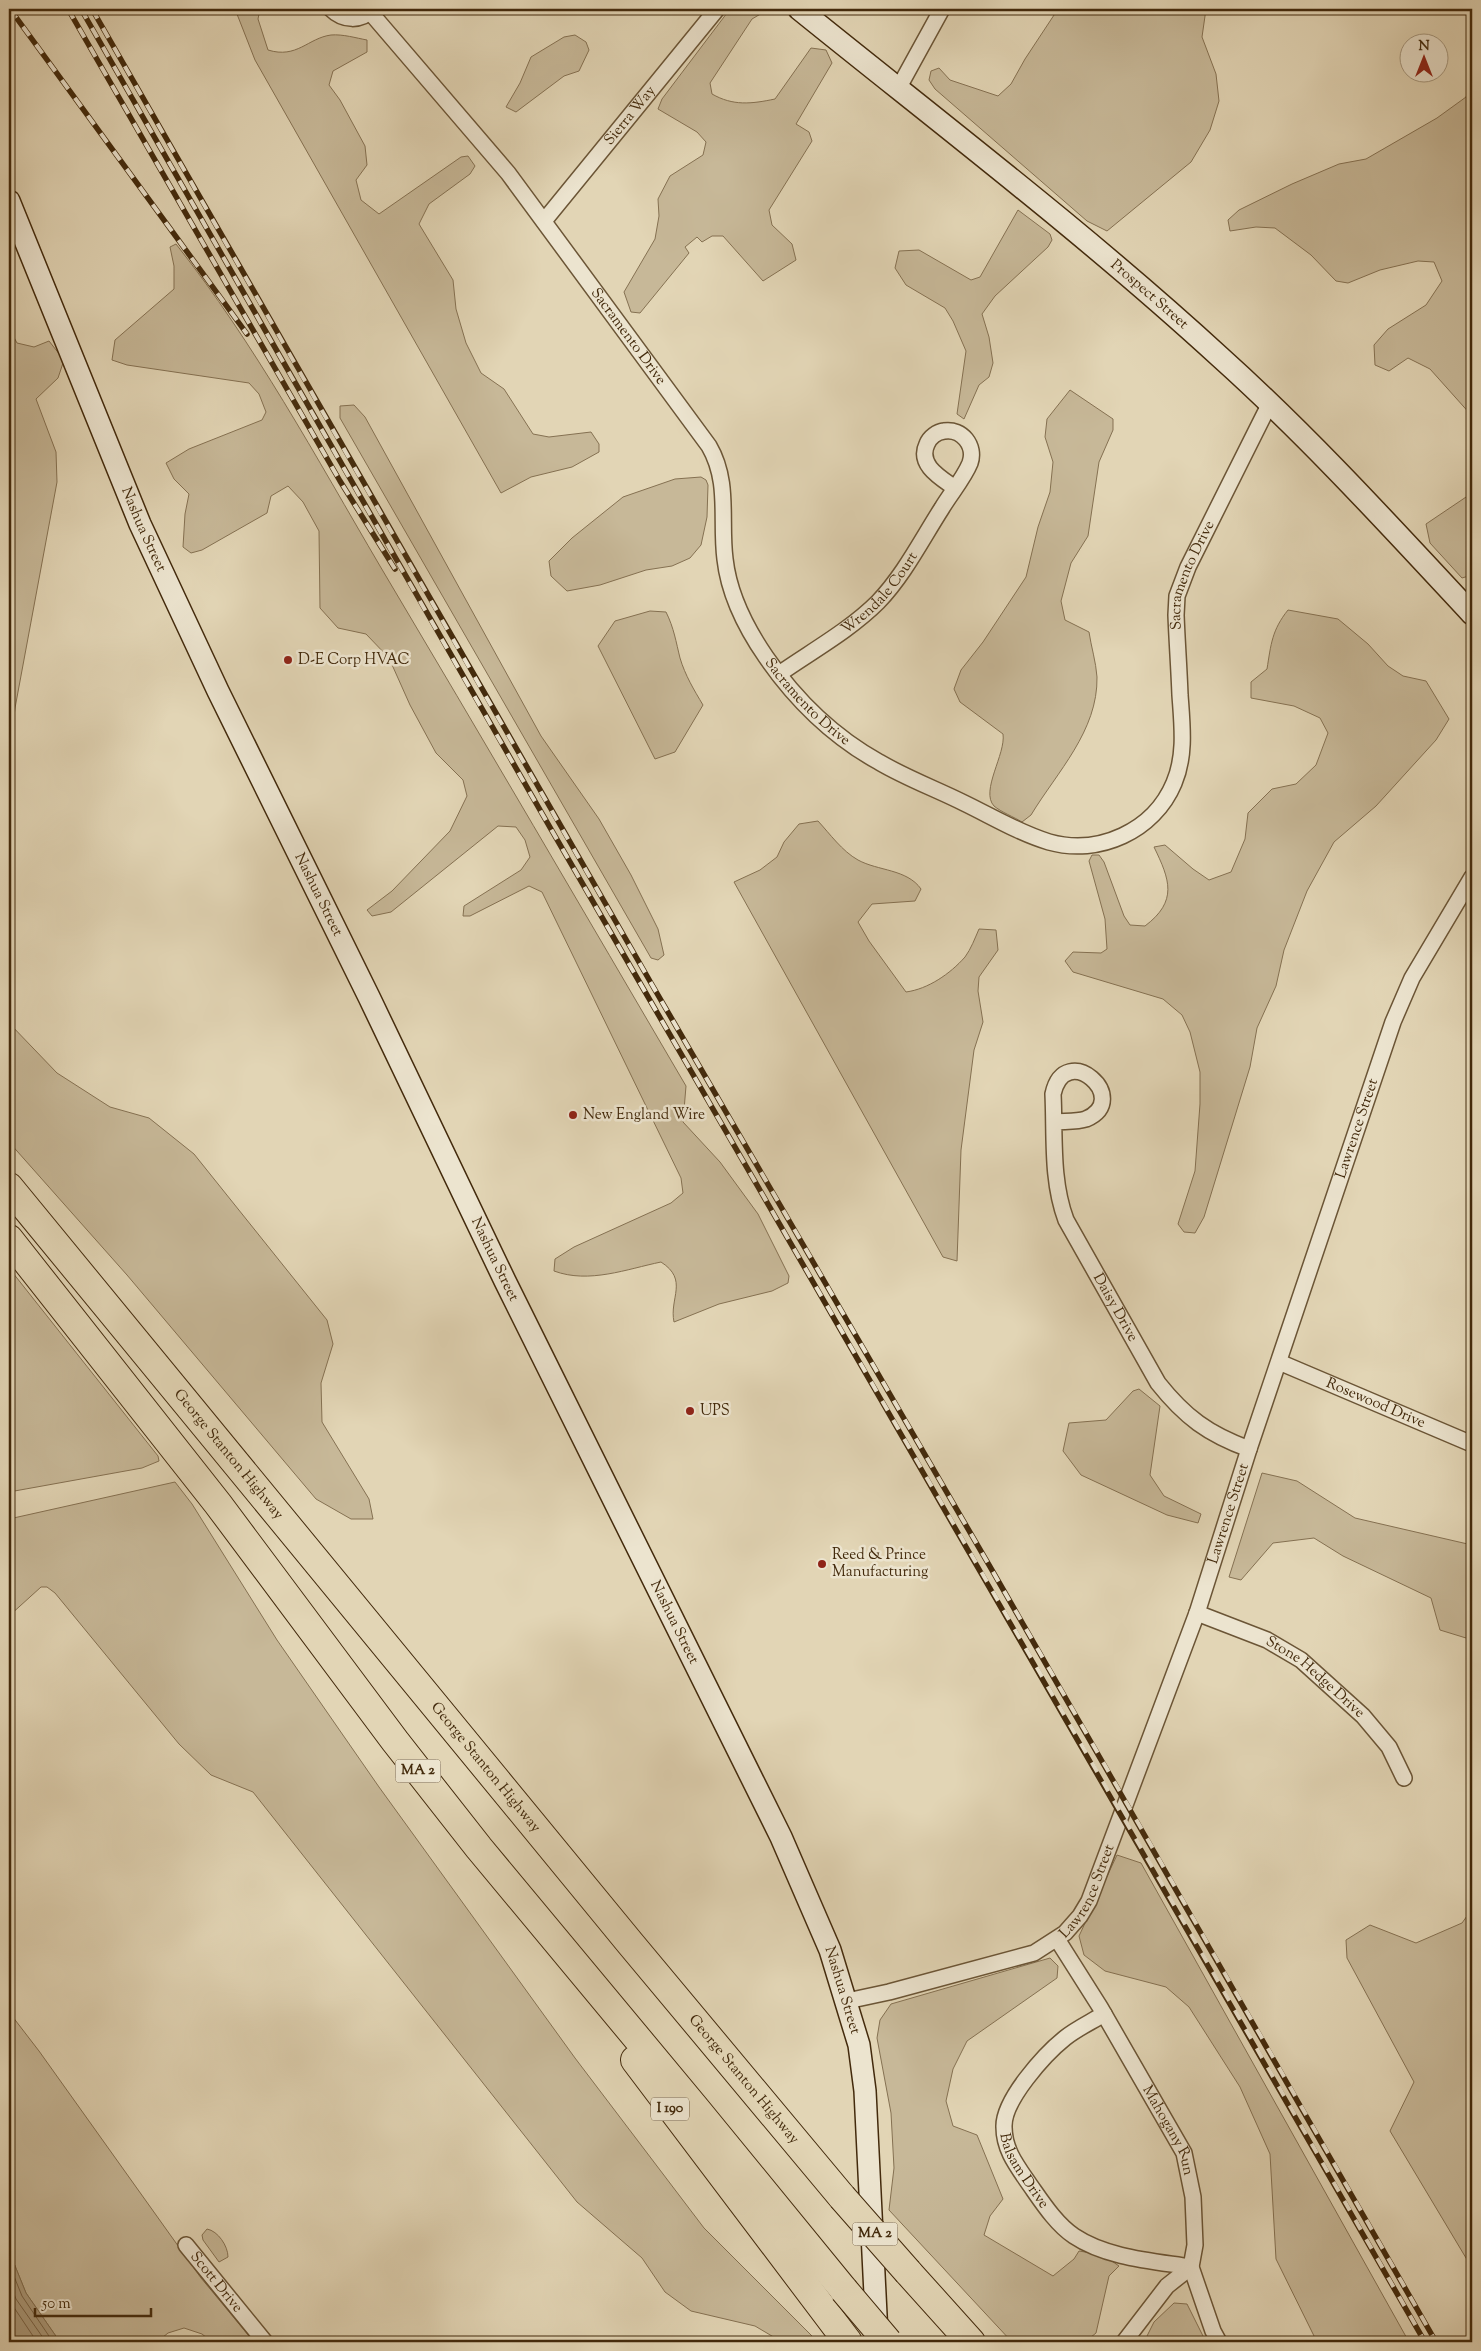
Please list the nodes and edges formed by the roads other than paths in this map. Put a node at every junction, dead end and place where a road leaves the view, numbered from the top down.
1 (331, 9) edge
2 (717, 9) edge
3 (799, 9) edge
4 (942, 9) edge
5 (371, 10) edge
6 (898, 89) junction
7 (9, 201) edge
8 (544, 221) junction
9 (1270, 404) junction
10 (954, 488) dead end
11 (1472, 612) edge
12 (779, 674) junction
13 (1472, 877) edge
14 (1054, 1122) dead end
15 (9, 1188) edge
16 (9, 1239) edge
17 (1279, 1362) junction
18 (1472, 1444) edge
19 (1249, 1449) junction
20 (1197, 1612) junction
21 (1404, 1778) dead end
22 (504, 1880) junction
23 (1057, 1939) junction
24 (847, 2001) junction
25 (1104, 2014) junction
26 (186, 2245) dead end
27 (1191, 2267) junction
28 (845, 2338) edge
29 (265, 2342) edge
30 (878, 2342) edge
31 (888, 2342) edge
32 (970, 2342) edge
33 (1124, 2342) edge
34 (1219, 2342) edge

1 - 5 street, Sacramento Drive
2 - 8 street, Sierra Way
3 - 6 main road, Prospect Street
4 - 6 street
5 - 8 street, Sacramento Drive
6 - 9 main road, Prospect Street
7 - 24 main road, Nashua Street
8 - 12 street, Sacramento Drive
9 - 11 main road, Prospect Street
9 - 12 street, Sacramento Drive
10 - 12 street, Wrendale Court
13 - 17 street, Lawrence Street
14 - 19 street, Daisy Drive
15 - 32 highway, George Stanton Highway / MA 2, bridge
16 - 22 highway, MA 2
17 - 18 street, Rosewood Drive
17 - 19 street, Lawrence Street
19 - 20 street, Lawrence Street
20 - 21 street, Stone Hedge Drive
20 - 23 street, Lawrence Street
22 - 28 highway, I 190
22 - 31 highway, MA 2, bridge
23 - 24 street, Lawrence Street
23 - 25 street, Mahogany Run
24 - 30 main road, Nashua Street
25 - 27 street, Mahogany Run
25 - 27 street, Balsam Drive
26 - 29 street, Scott Drive
27 - 33 street
27 - 34 street, Mahogany Run

